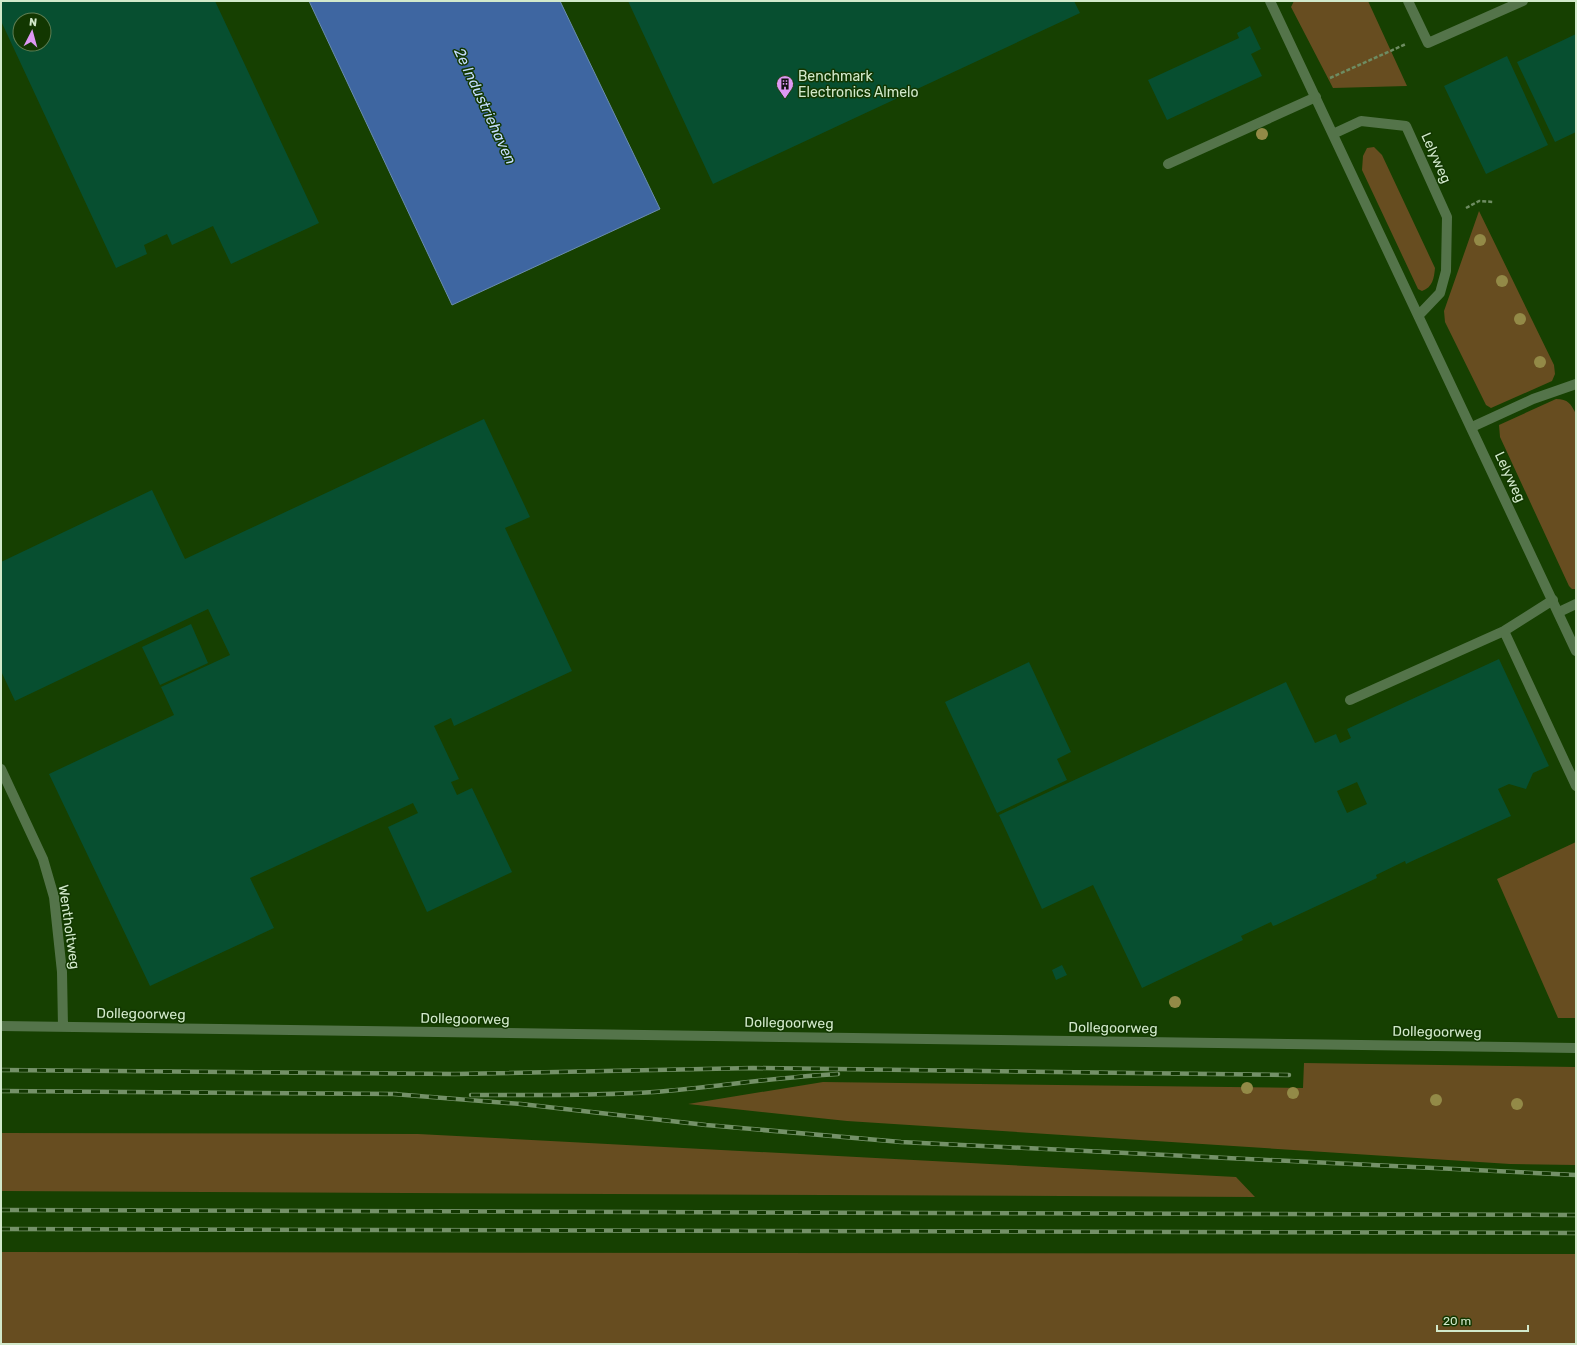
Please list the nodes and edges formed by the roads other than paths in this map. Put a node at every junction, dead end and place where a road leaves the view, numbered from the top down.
1 (1270, 1) edge
2 (1408, 1) edge
3 (1523, 1) edge
4 (1316, 97) junction
5 (1333, 134) junction
6 (1168, 164) dead end
7 (1419, 315) junction
8 (1576, 384) edge
9 (1472, 427) junction
10 (1553, 600) junction
11 (1576, 604) edge
12 (1559, 612) junction
13 (1504, 631) junction
14 (1576, 651) edge
15 (1350, 700) dead end
16 (1, 768) edge
17 (1576, 786) edge
18 (1, 1026) edge
19 (63, 1027) junction
20 (1576, 1048) edge

1 - 4 street, Lelyweg
2 - 3 street
4 - 5 street, Lelyweg
4 - 6 street
5 - 7 street, Lelyweg
5 - 7 street, Lelyweg
7 - 9 street, Lelyweg
8 - 9 street
9 - 10 street, Lelyweg
10 - 12 street, Lelyweg
10 - 13 street
11 - 12 street
12 - 14 street, Lelyweg
13 - 15 street
13 - 17 street
16 - 19 street, Wentholtweg
18 - 19 street, Dollegoorweg
19 - 20 street, Dollegoorweg

